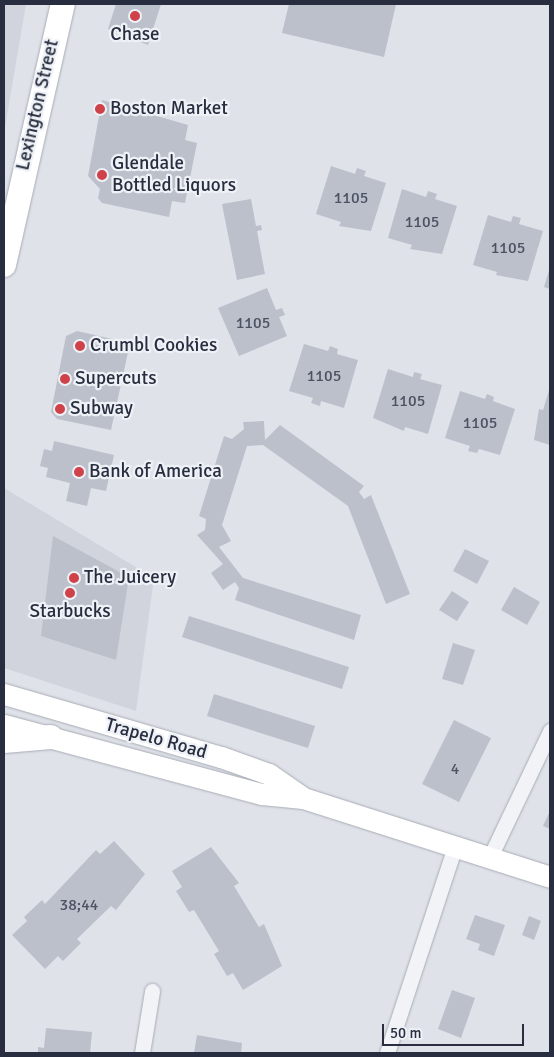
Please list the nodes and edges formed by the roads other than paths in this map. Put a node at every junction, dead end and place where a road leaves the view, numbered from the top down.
1 (63, 4) edge
2 (4, 265) edge
3 (4, 694) edge
4 (4, 725) edge
5 (550, 731) edge
6 (51, 737) junction
7 (4, 741) edge
8 (303, 798) junction
9 (455, 846) junction
10 (490, 857) junction
11 (550, 877) edge
12 (152, 991) dead end
13 (142, 1053) edge
14 (387, 1053) edge

1 - 2 main road, Lexington Street
3 - 8 main road, Trapelo Road
4 - 6 main road, Trapelo Road
5 - 10 street
6 - 7 main road
6 - 8 main road, Trapelo Road
8 - 9 main road, Trapelo Road
9 - 10 main road, Trapelo Road
9 - 14 street
10 - 11 main road, Trapelo Road
12 - 13 street

